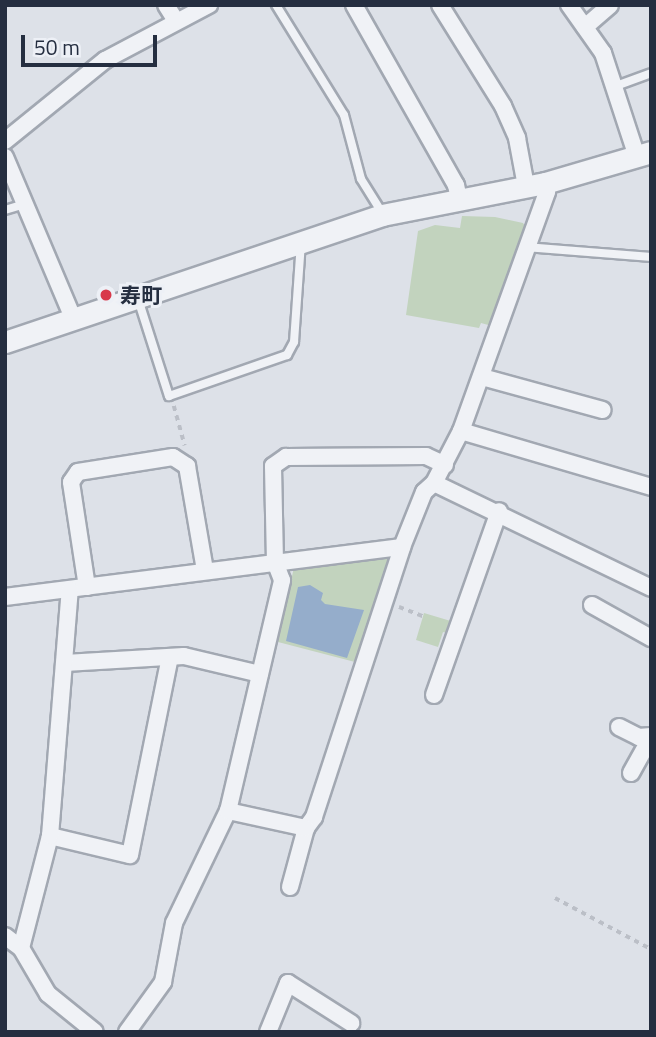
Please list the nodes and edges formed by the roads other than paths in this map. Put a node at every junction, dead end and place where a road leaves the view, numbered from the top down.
1 (166, 5) edge
2 (209, 5) edge
3 (276, 5) edge
4 (354, 5) edge
5 (440, 5) edge
6 (569, 5) edge
7 (610, 5) edge
8 (176, 21) junction
9 (585, 27) junction
10 (651, 73) edge
11 (616, 86) junction
12 (5, 141) edge
13 (644, 155) edge
14 (5, 157) edge
15 (535, 185) junction
16 (459, 199) junction
17 (25, 204) junction
18 (5, 210) edge
19 (382, 215) junction
20 (300, 241) junction
21 (526, 247) junction
22 (651, 257) edge
23 (137, 296) junction
24 (73, 318) junction
25 (5, 342) edge
26 (482, 377) junction
27 (603, 410) dead end
28 (461, 431) junction
29 (444, 465) junction
30 (434, 483) junction
31 (651, 487) edge
32 (499, 511) junction
33 (402, 547) junction
34 (275, 562) junction
35 (205, 570) junction
36 (87, 587) junction
37 (651, 589) edge
38 (70, 590) junction
39 (5, 597) edge
40 (592, 605) dead end
41 (651, 638) edge
42 (170, 657) junction
43 (65, 663) junction
44 (260, 674) junction
45 (434, 695) dead end
46 (619, 727) dead end
47 (651, 736) edge
48 (631, 773) dead end
49 (228, 811) junction
50 (306, 828) junction
51 (50, 836) junction
52 (290, 887) dead end
53 (5, 936) edge
54 (21, 948) junction
55 (351, 1023) dead end
56 (95, 1032) edge
57 (127, 1032) edge
58 (268, 1032) edge

1 - 8 street
2 - 8 street
3 - 19 lane
4 - 16 street
5 - 15 street
6 - 9 street
7 - 9 street
8 - 12 street
9 - 11 street
10 - 11 lane
11 - 13 street
13 - 15 street
14 - 17 street
15 - 16 street
15 - 21 street
16 - 19 street
17 - 18 lane
17 - 24 street
19 - 20 street
20 - 23 street
20 - 23 lane
21 - 22 lane
21 - 26 street
23 - 24 street
24 - 25 street
26 - 27 street
26 - 28 street
28 - 29 street
28 - 31 street
29 - 30 street
29 - 34 street
30 - 32 street
30 - 33 street
32 - 37 street
32 - 45 street
33 - 34 street
33 - 50 street
34 - 35 street
34 - 44 street
35 - 36 street
35 - 36 street
36 - 38 street
38 - 39 street
38 - 43 street
40 - 41 street
42 - 43 street
42 - 44 street
42 - 51 street
43 - 51 street
44 - 49 street
46 - 47 street
47 - 48 street
49 - 50 street
49 - 57 street
50 - 52 street
51 - 54 street
53 - 54 street
54 - 56 street
55 - 58 street

